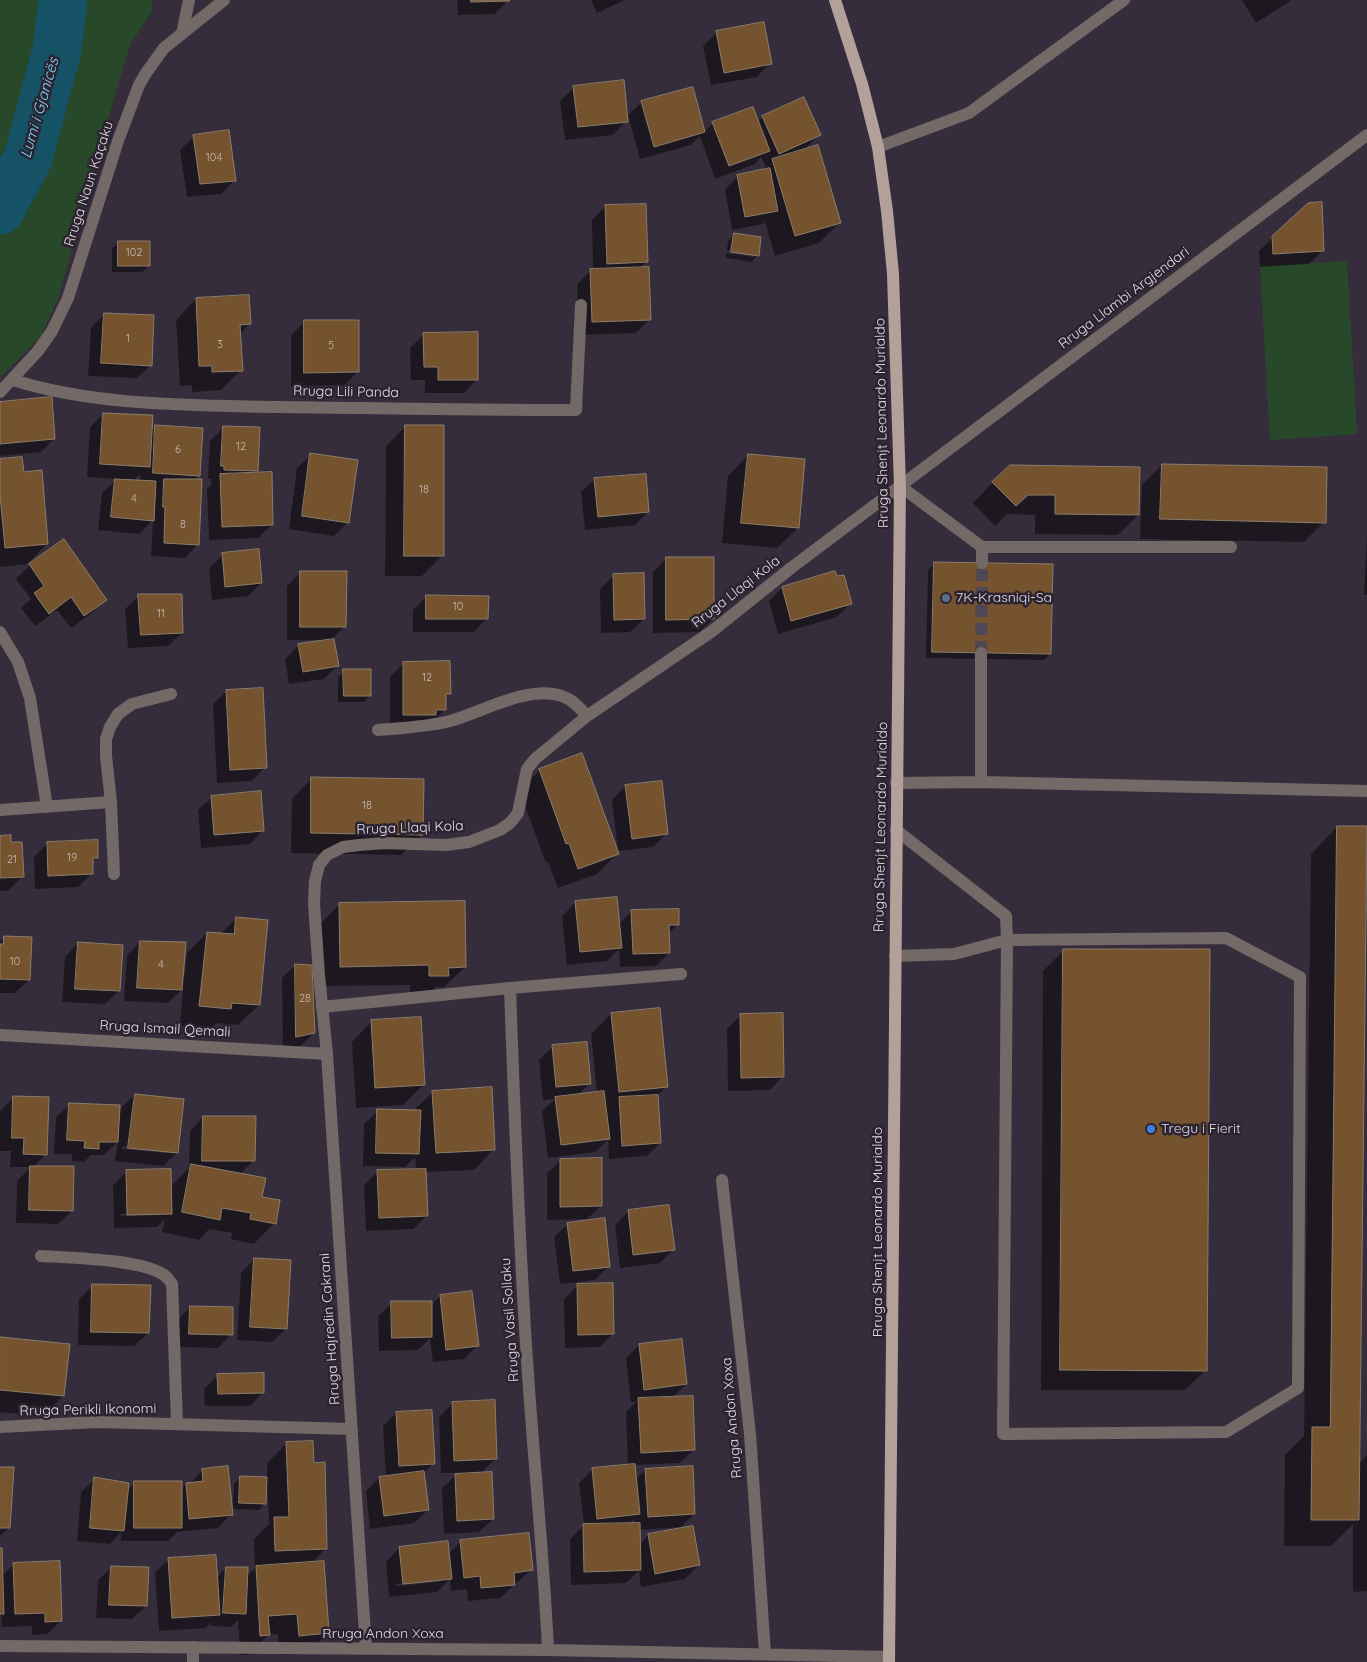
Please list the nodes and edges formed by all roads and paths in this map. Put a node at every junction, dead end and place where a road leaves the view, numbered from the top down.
1 (189, 0) edge
2 (224, 0) edge
3 (835, 0) edge
4 (1124, 0) edge
5 (182, 34) junction
6 (1367, 135) edge
7 (878, 147) junction
8 (581, 305) dead end
9 (13, 380) junction
10 (0, 392) edge
11 (900, 486) junction
12 (982, 547) junction
13 (1231, 547) dead end
14 (982, 563) tunnel mouth
15 (0, 632) edge
16 (981, 653) tunnel mouth
17 (171, 694) dead end
18 (588, 716) junction
19 (378, 730) dead end
20 (981, 782) junction
21 (896, 783) junction
22 (1367, 791) edge
23 (111, 802) junction
24 (47, 807) junction
25 (0, 810) edge
26 (896, 830) junction
27 (114, 874) dead end
28 (1007, 940) junction
29 (895, 956) junction
30 (681, 974) dead end
31 (510, 988) junction
32 (322, 1007) junction
33 (0, 1034) edge
34 (327, 1054) junction
35 (722, 1180) dead end
36 (41, 1256) dead end
37 (177, 1424) junction
38 (0, 1427) edge
39 (352, 1430) junction
40 (0, 1646) edge
41 (193, 1647) junction
42 (366, 1649) junction
43 (548, 1650) junction
44 (766, 1654) junction
45 (570, 1656) edge
46 (889, 1660) edge
47 (193, 1662) edge

1 - 5 street
2 - 5 street, Rruga Naun Kaçaku
3 - 7 main road, Rruga Shenjt Leonardo Murialdo
4 - 7 street
5 - 9 street, Rruga Naun Kaçaku
6 - 11 street, Rruga Llambi Argjendari
7 - 11 main road, Rruga Shenjt Leonardo Murialdo
8 - 9 street, Rruga Lili Panda
9 - 10 street, Rruga Naun Kaçaku
11 - 12 street
11 - 18 street, Rruga Llaqi Kola
11 - 21 main road, Rruga Shenjt Leonardo Murialdo
12 - 13 street
12 - 14 street
15 - 24 street
16 - 20 street
17 - 23 street
18 - 19 street
18 - 32 street, Rruga Llaqi Kola
20 - 21 street
20 - 22 street
21 - 26 main road, Rruga Shenjt Leonardo Murialdo
23 - 24 street
23 - 27 street
24 - 25 street
26 - 28 street
26 - 29 main road, Rruga Shenjt Leonardo Murialdo
28 - 28 street
28 - 29 street
29 - 46 main road, Rruga Shenjt Leonardo Murialdo
30 - 31 street
31 - 32 street
31 - 43 street, Rruga Vasil Sollaku
32 - 34 street, Rruga Hajredin Cakrani
33 - 34 street, Rruga Ismail Qemali
34 - 39 street, Rruga Hajredin Cakrani
35 - 44 street, Rruga Andon Xoxa
36 - 37 street, Rruga Perikli Ikonomi
37 - 38 street, Rruga Perikli Ikonomi
37 - 39 street, Rruga Perikli Ikonomi
39 - 42 street, Rruga Hajredin Cakrani
40 - 41 street, Rruga Andon Xoxa
41 - 42 street, Rruga Andon Xoxa
41 - 47 street
42 - 43 street, Rruga Andon Xoxa
43 - 45 street, Rruga Andon Xoxa
44 - 45 street, Rruga Andon Xoxa
44 - 46 street, Rruga Andon Xoxa

